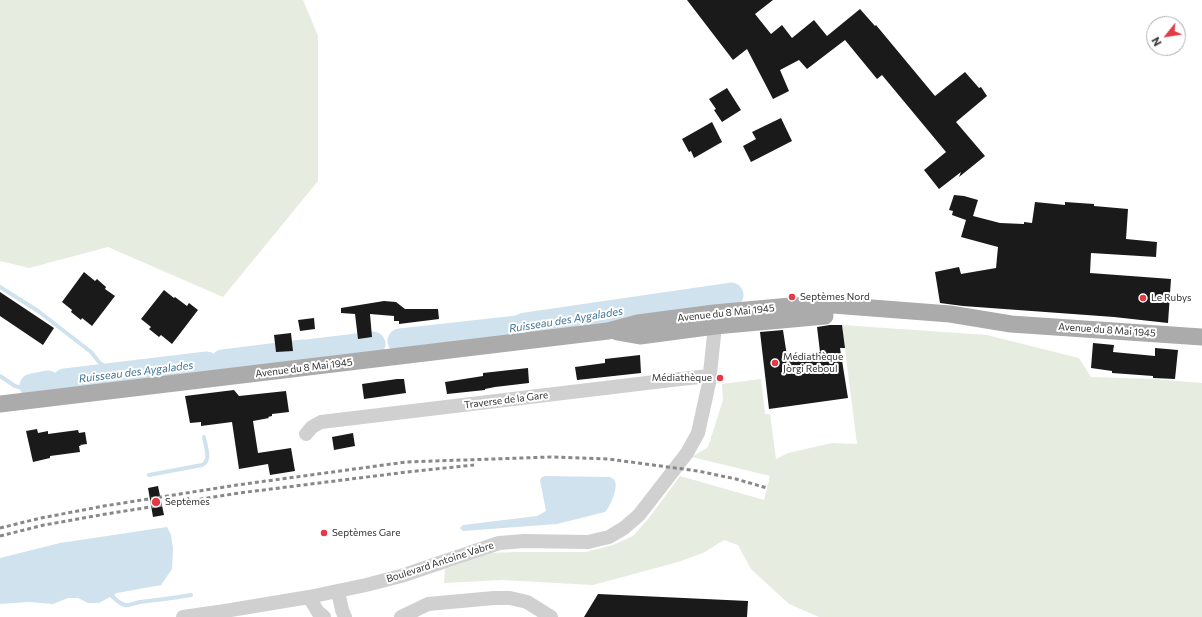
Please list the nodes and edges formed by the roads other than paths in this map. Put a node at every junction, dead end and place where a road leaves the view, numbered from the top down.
1 (714, 320) junction
2 (1202, 337) edge
3 (710, 376) junction
4 (0, 404) edge
5 (306, 434) dead end
6 (338, 591) junction
7 (309, 597) junction
8 (183, 617) edge
9 (324, 617) edge
10 (345, 617) edge
11 (400, 617) edge
12 (551, 617) edge

1 - 2 main road, Avenue du 8 Mai 1945
1 - 3 street, Boulevard Antoine Vabre
1 - 4 main road, Avenue du 8 Mai 1945
3 - 5 street, Traverse de la Gare
3 - 6 street, Boulevard Antoine Vabre
6 - 7 street, Boulevard Antoine Vabre
6 - 10 street
7 - 8 street, Boulevard Antoine Vabre
7 - 9 street
11 - 12 street

